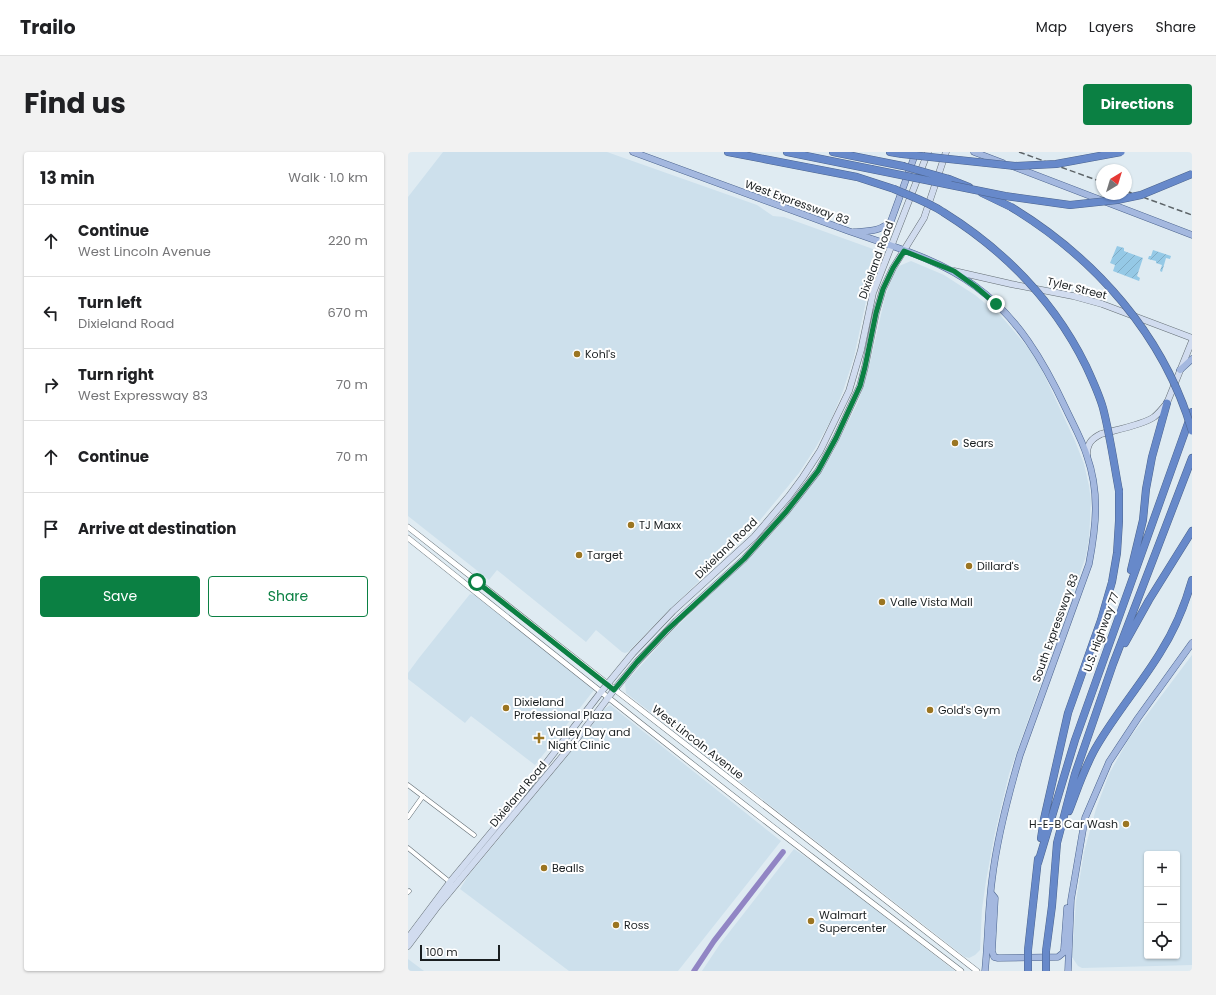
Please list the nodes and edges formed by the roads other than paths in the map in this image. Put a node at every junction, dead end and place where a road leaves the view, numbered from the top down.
1 (633, 152) edge
2 (728, 152) edge
3 (788, 152) edge
4 (833, 152) edge
5 (890, 152) edge
6 (916, 152) edge
7 (928, 152) edge
8 (946, 152) edge
9 (974, 152) edge
10 (1121, 152) edge
11 (1192, 174) edge
12 (851, 232) junction
13 (1192, 235) edge
14 (891, 246) junction
15 (904, 251) junction
16 (954, 271) junction
17 (1192, 338) edge
18 (1192, 341) edge
19 (1192, 359) edge
20 (1180, 370) junction
21 (1167, 403) junction
22 (1192, 412) edge
23 (1192, 431) edge
24 (1087, 455) junction
25 (1192, 458) edge
26 (408, 527) edge
27 (1192, 531) edge
28 (408, 538) edge
29 (1192, 580) edge
30 (1124, 603) junction
31 (1192, 643) edge
32 (1113, 664) junction
33 (607, 684) junction
34 (614, 690) junction
35 (601, 692) junction
36 (608, 697) junction
37 (408, 785) edge
38 (423, 796) junction
39 (408, 817) edge
40 (474, 835) dead end
41 (1057, 843) junction
42 (408, 848) edge
43 (1038, 863) junction
44 (452, 884) junction
45 (991, 893) junction
46 (1071, 900) junction
47 (408, 938) edge
48 (408, 946) edge
49 (961, 971) edge
50 (976, 971) edge
51 (985, 971) edge
52 (1028, 971) edge
53 (1046, 971) edge
54 (1068, 971) edge

1 - 12 main road, West Expressway 83
2 - 43 highway, bridge
3 - 11 highway, bridge
4 - 23 highway, bridge
5 - 10 highway, bridge
6 - 12 main road
7 - 14 main road, Dixieland Road
8 - 15 main road, Dixieland Road
9 - 13 main road
12 - 14 main road, West Expressway 83
14 - 15 main road, West Expressway 83
14 - 33 main road, Dixieland Road
15 - 16 main road, West Expressway 83
15 - 34 main road, Dixieland Road
16 - 17 main road, Tyler Street
16 - 24 main road, South Expressway 83
18 - 20 main road
19 - 20 main road
20 - 21 main road
21 - 24 main road
21 - 30 highway
22 - 30 highway, U.S. Highway 77
24 - 45 main road, South Expressway 83
25 - 32 highway, U.S. Highway 77
26 - 33 street, West Lincoln Avenue
27 - 32 highway
28 - 35 street, West Lincoln Avenue
29 - 41 highway
30 - 43 highway, U.S. Highway 77
31 - 46 main road
32 - 41 highway, U.S. Highway 77
33 - 34 street, West Lincoln Avenue
33 - 35 main road, Dixieland Road
34 - 36 main road, Dixieland Road
34 - 50 street, West Lincoln Avenue
35 - 36 street, West Lincoln Avenue
35 - 44 main road, Dixieland Road
36 - 44 main road, Dixieland Road
36 - 49 street, West Lincoln Avenue
37 - 38 street
38 - 39 street
38 - 40 street
41 - 53 highway, bridge
42 - 44 street
43 - 52 highway, bridge
44 - 47 main road, Dixieland Road
44 - 48 main road, Dixieland Road
45 - 46 main road
45 - 51 main road, South Expressway 83
46 - 54 main road

